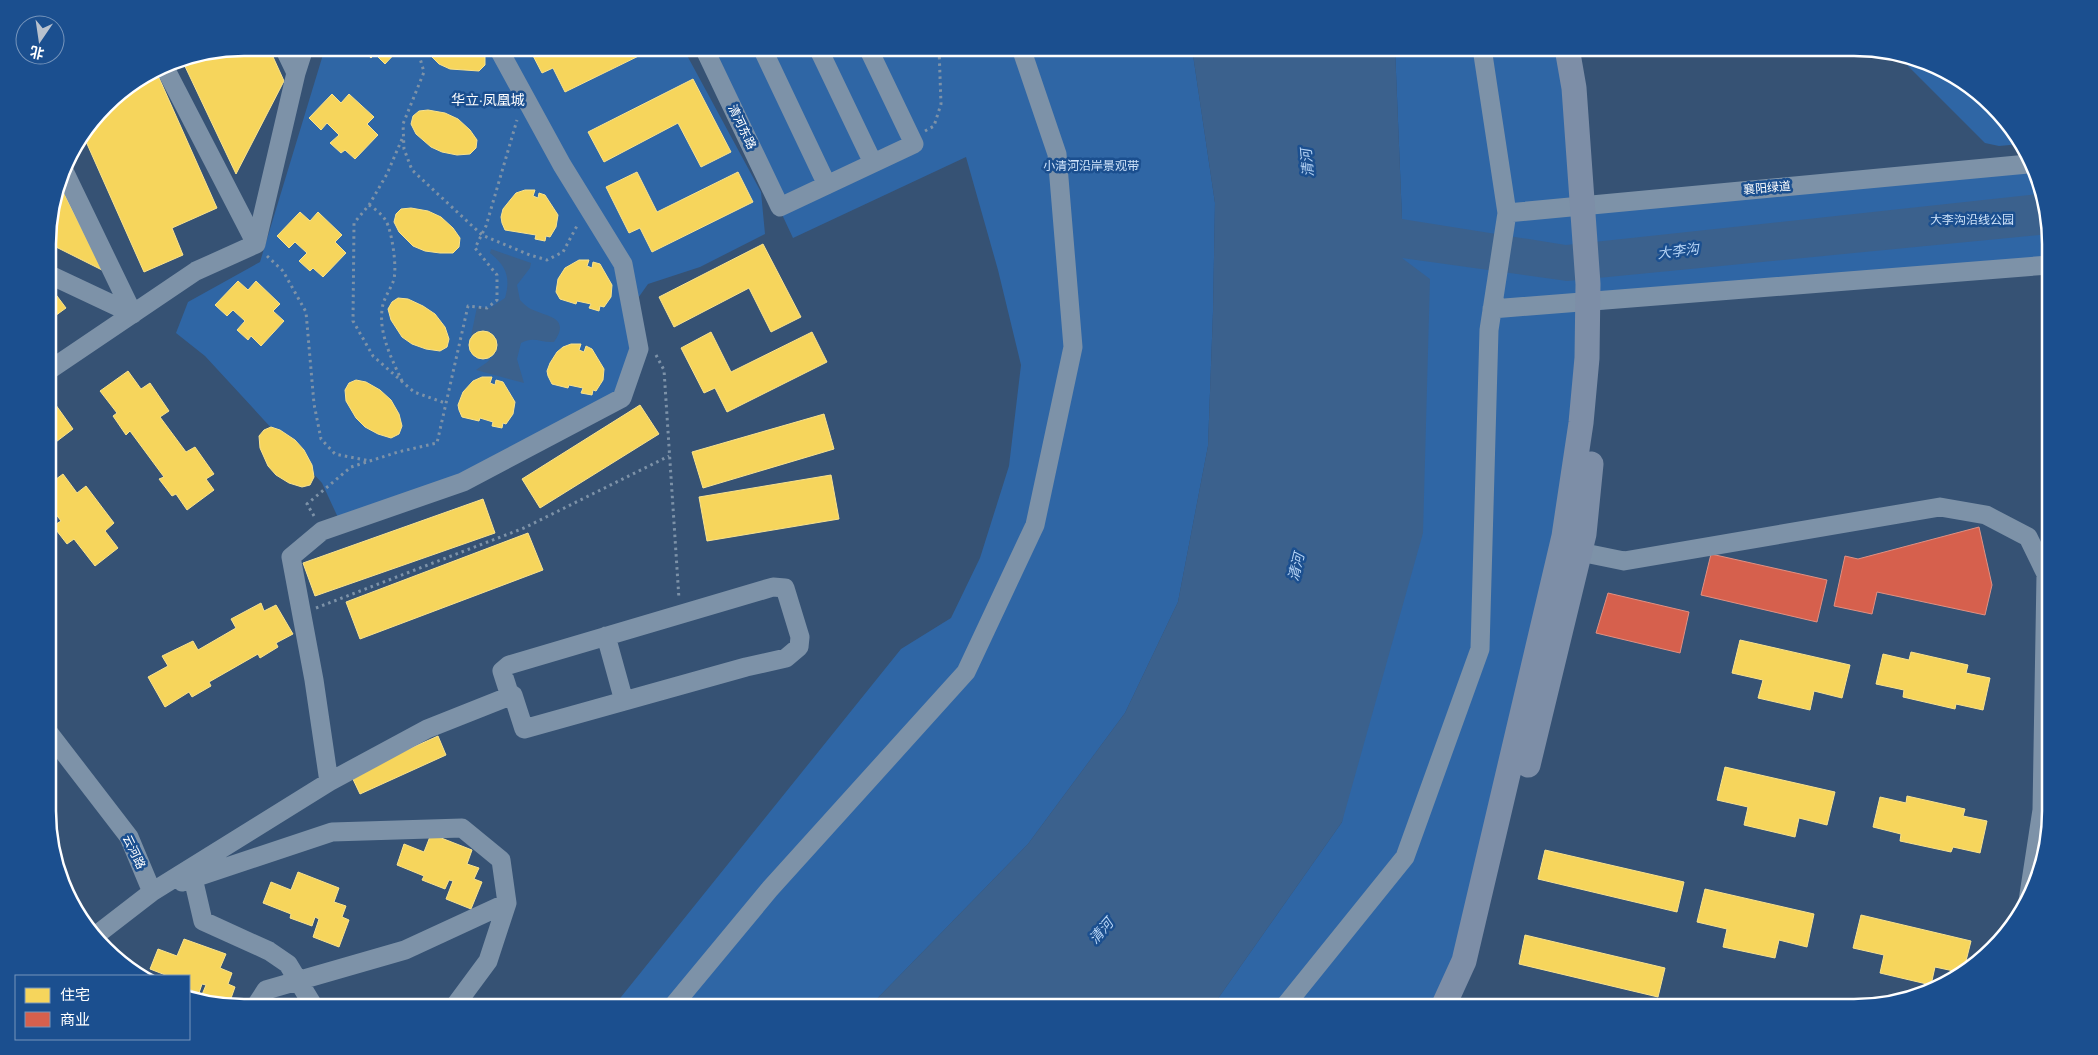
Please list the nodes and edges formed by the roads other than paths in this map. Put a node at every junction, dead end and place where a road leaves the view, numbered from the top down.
1 (288, 56) edge
2 (301, 56) edge
3 (502, 56) edge
4 (708, 56) edge
5 (766, 56) edge
6 (822, 56) edge
7 (872, 56) edge
8 (1024, 56) edge
9 (1483, 56) edge
10 (1568, 56) edge
11 (1584, 56) edge
12 (168, 73) edge
13 (296, 73) junction
14 (873, 164) junction
15 (2023, 164) edge
16 (68, 179) edge
17 (827, 185) junction
18 (1591, 210) junction
19 (1506, 220) junction
20 (256, 244) junction
21 (2042, 265) edge
22 (56, 278) edge
23 (1595, 294) junction
24 (1492, 304) junction
25 (133, 314) junction
26 (56, 367) edge
27 (1580, 552) junction
28 (2042, 566) edge
29 (606, 636) junction
30 (510, 696) junction
31 (624, 701) junction
32 (56, 742) edge
33 (329, 782) junction
34 (2042, 810) edge
35 (2034, 865) edge
36 (193, 878) junction
37 (152, 892) junction
38 (507, 903) junction
39 (100, 932) edge
40 (299, 981) junction
41 (260, 999) edge
42 (309, 999) edge
43 (461, 999) edge
44 (679, 999) edge
45 (1290, 999) edge
46 (1447, 999) edge
47 (1464, 999) edge

1 - 13 street
2 - 13 street
3 - 33 street
4 - 17 street, 清河东路
5 - 17 street
6 - 14 street
7 - 14 street
8 - 44 street
9 - 19 street
10 - 18 main road
11 - 18 main road
12 - 20 street
13 - 20 street
14 - 17 street
15 - 18 street, 襄阳绿道
16 - 25 street
18 - 19 street, 襄阳绿道
18 - 23 main road
19 - 24 street
20 - 25 street
21 - 23 street
22 - 25 street
23 - 24 street
23 - 27 main road
23 - 46 main road
24 - 45 street
25 - 26 street
27 - 28 street
27 - 47 main road
29 - 30 street
29 - 31 street
29 - 31 street
30 - 31 street
30 - 33 street
32 - 37 street, 云河路
33 - 37 street
34 - 35 street
36 - 37 street
36 - 38 street
36 - 40 street
37 - 39 street
38 - 40 street
38 - 43 street
40 - 41 street
40 - 42 street

